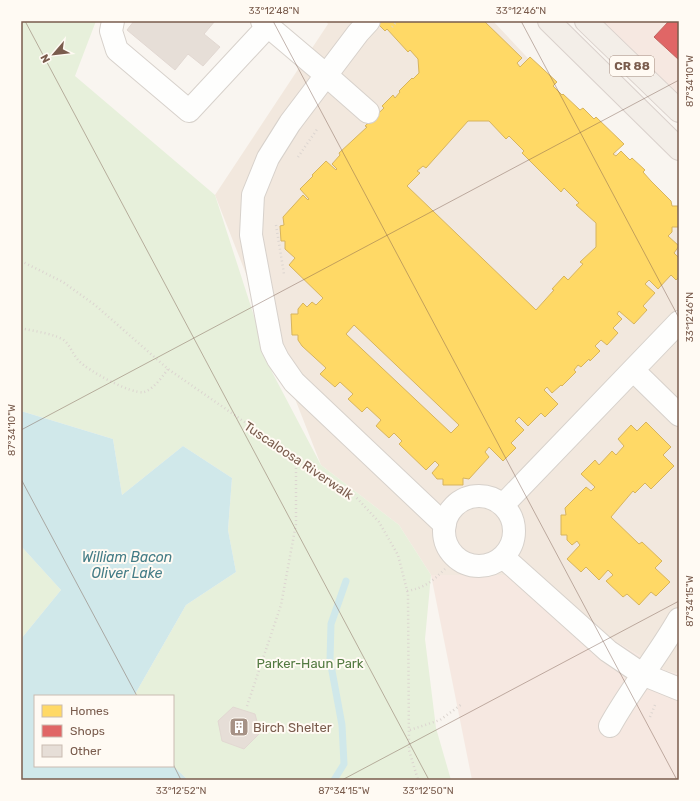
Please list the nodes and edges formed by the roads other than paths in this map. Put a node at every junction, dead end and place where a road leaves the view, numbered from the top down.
1 (113, 21) edge
2 (370, 21) edge
3 (549, 21) edge
4 (586, 21) edge
5 (265, 24) edge
6 (326, 75) junction
7 (679, 111) edge
8 (368, 112) dead end
9 (679, 149) edge
10 (679, 322) edge
11 (632, 370) junction
12 (679, 415) edge
13 (504, 505) junction
14 (445, 524) junction
15 (503, 557) junction
16 (679, 619) edge
17 (642, 674) junction
18 (679, 689) edge
19 (610, 726) dead end

1 - 5 street
2 - 6 street
3 - 9 main road
4 - 7 main road, CR 88
5 - 6 street
6 - 8 street
6 - 14 street
10 - 11 street
11 - 12 street
11 - 13 street
13 - 14 street
13 - 15 street
14 - 15 street
15 - 17 street
16 - 17 street
17 - 18 street
17 - 19 street

